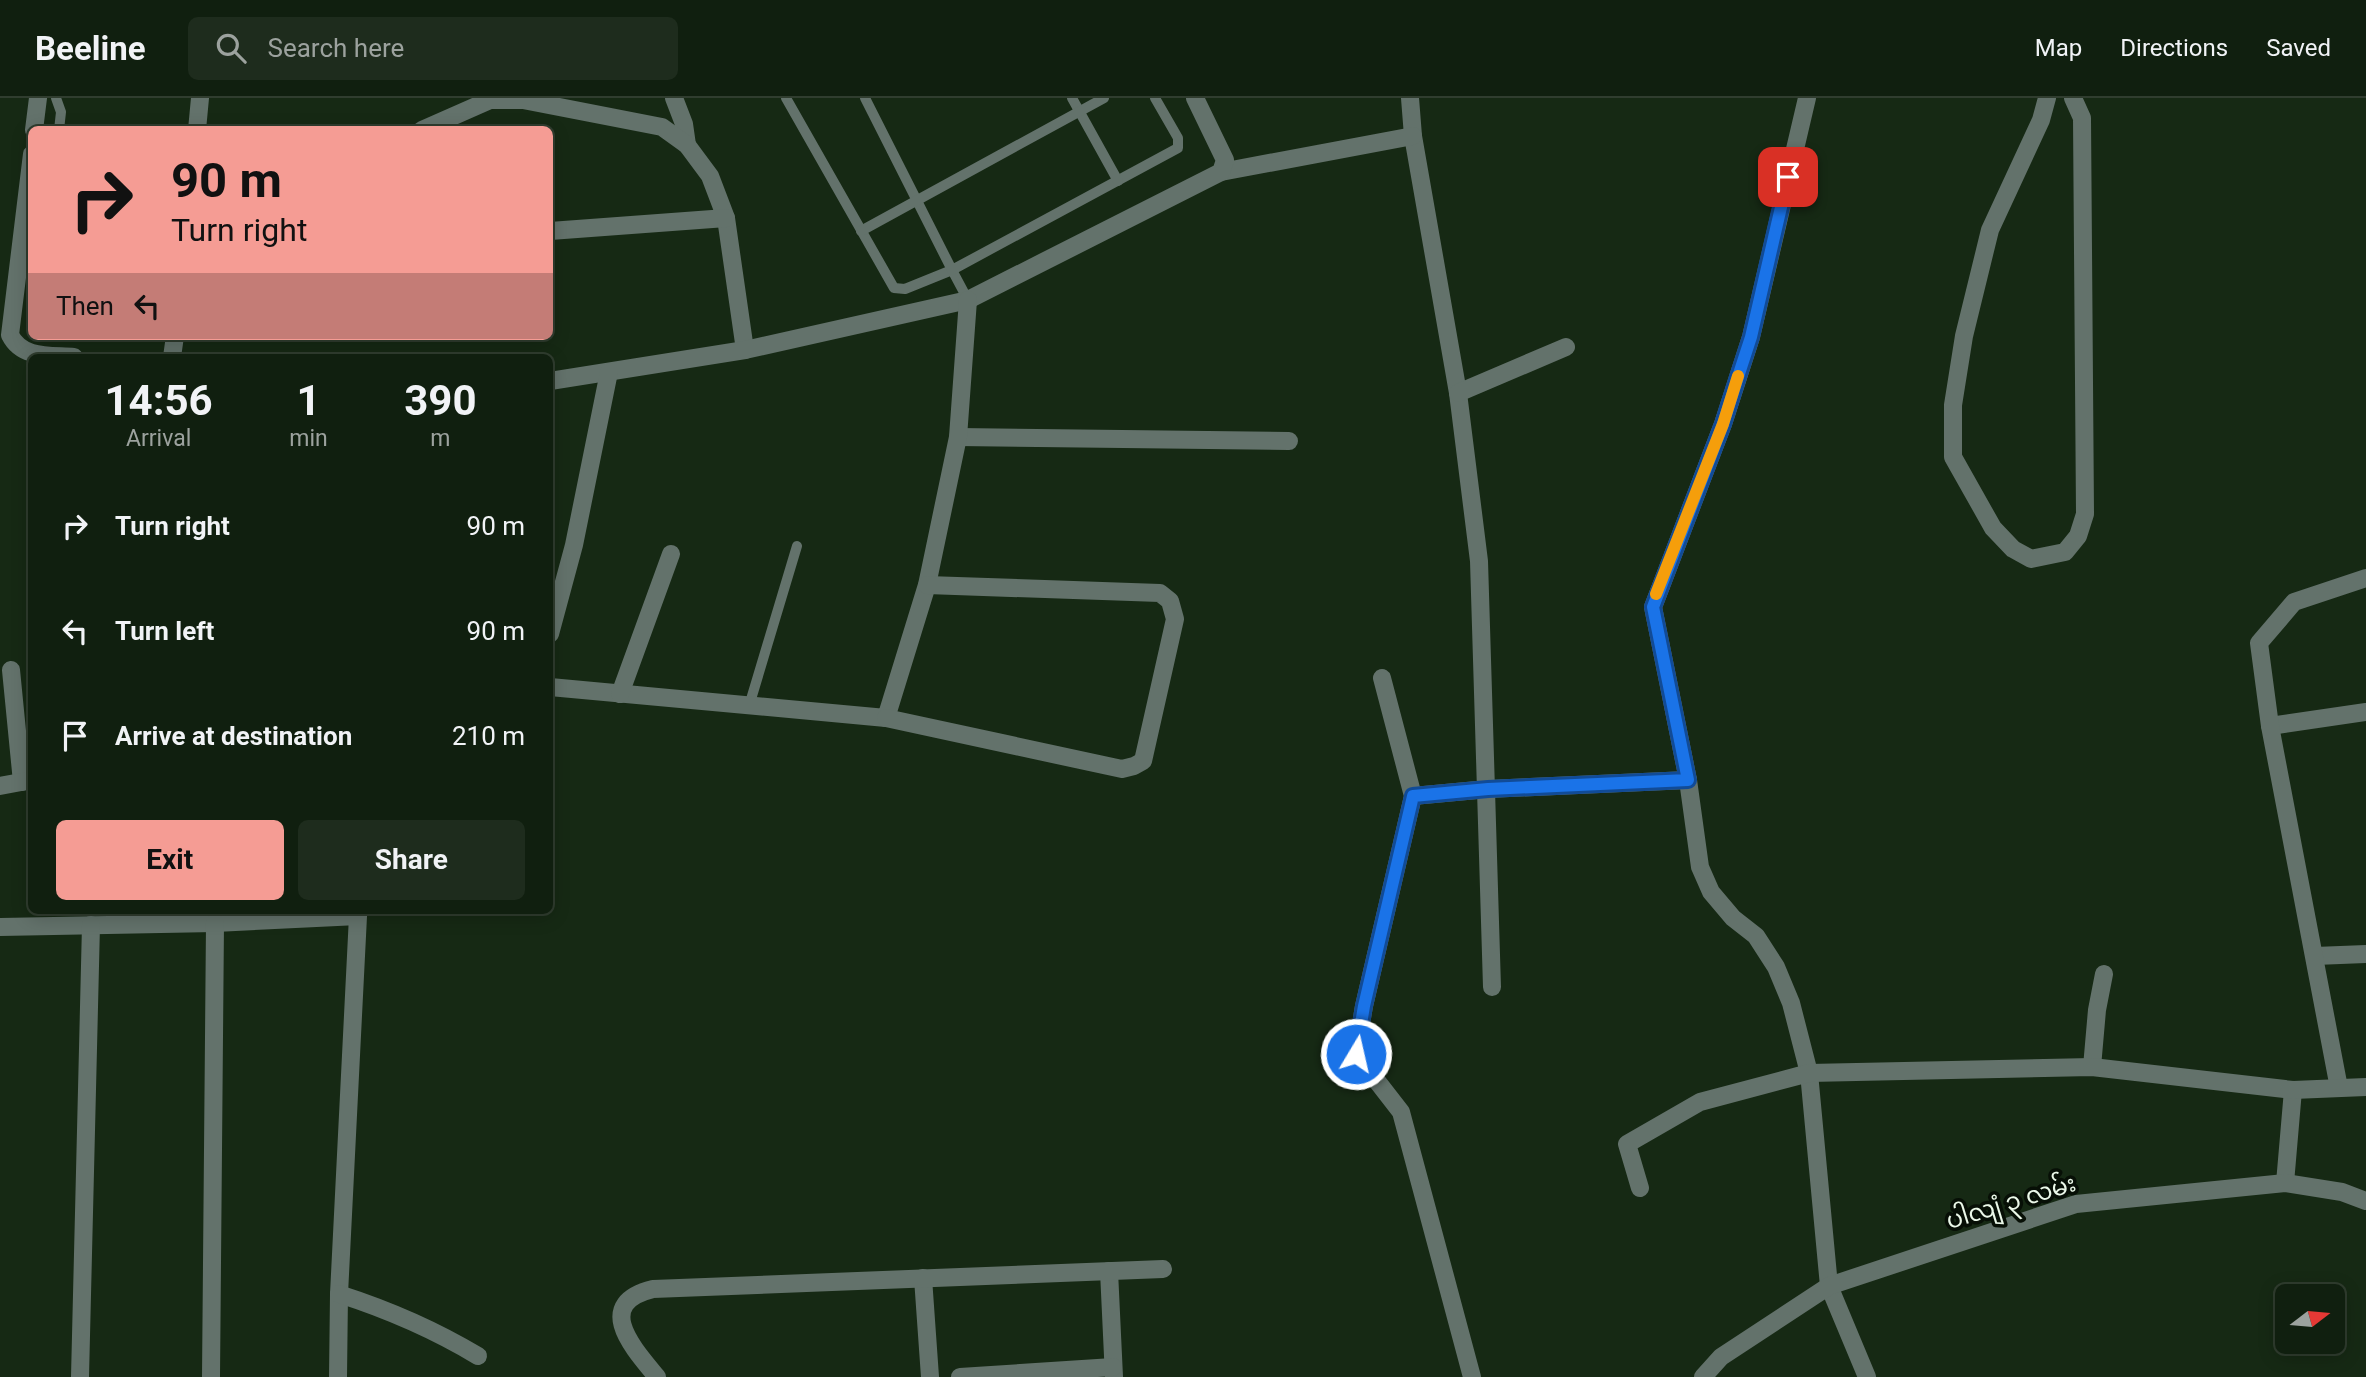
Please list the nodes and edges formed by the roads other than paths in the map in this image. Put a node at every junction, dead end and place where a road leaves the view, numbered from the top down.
1 (38, 98) edge
2 (56, 98) edge
3 (200, 98) edge
4 (674, 98) edge
5 (786, 98) edge
6 (865, 98) edge
7 (1072, 98) edge
8 (1104, 98) edge
9 (1155, 98) edge
10 (1195, 98) edge
11 (1410, 98) edge
12 (1807, 98) edge
13 (2047, 98) edge
14 (2073, 98) edge
15 (522, 99) edge
16 (1079, 111) junction
17 (34, 126) edge
18 (59, 126) edge
19 (197, 126) edge
20 (431, 126) edge
21 (1413, 136) junction
22 (687, 145) junction
23 (1221, 172) junction
24 (1118, 181) junction
25 (28, 198) edge
26 (917, 200) junction
27 (726, 218) junction
28 (553, 231) edge
29 (862, 231) junction
30 (952, 270) junction
31 (968, 300) junction
32 (1566, 347) dead end
33 (745, 351) junction
34 (45, 354) edge
35 (609, 372) junction
36 (553, 381) edge
37 (1458, 393) junction
38 (958, 437) junction
39 (1289, 441) dead end
40 (797, 546) dead end
41 (671, 554) dead end
42 (2366, 578) edge
43 (927, 585) junction
44 (553, 623) edge
45 (11, 670) dead end
46 (1382, 678) dead end
47 (553, 687) edge
48 (621, 694) junction
49 (749, 706) junction
50 (2366, 712) edge
51 (886, 718) junction
52 (2270, 726) junction
53 (1688, 780) junction
54 (27, 781) edge
55 (0, 786) edge
56 (1488, 789) junction
57 (1413, 796) junction
58 (215, 923) junction
59 (91, 925) junction
60 (0, 927) edge
61 (2366, 954) edge
62 (2315, 956) junction
63 (2104, 974) dead end
64 (1492, 986) dead end
65 (2092, 1067) junction
66 (1809, 1073) junction
67 (2366, 1087) edge
68 (2339, 1088) junction
69 (2293, 1090) junction
70 (2285, 1183) junction
71 (1640, 1188) dead end
72 (2366, 1201) edge
73 (1163, 1269) dead end
74 (1109, 1271) junction
75 (923, 1278) junction
76 (1829, 1286) junction
77 (339, 1294) junction
78 (478, 1356) dead end
79 (1114, 1372) edge
80 (80, 1377) edge
81 (211, 1377) edge
82 (338, 1377) edge
83 (657, 1377) edge
84 (930, 1377) edge
85 (960, 1377) edge
86 (1472, 1377) edge
87 (1703, 1377) edge
88 (1867, 1377) edge

1 - 17 street
2 - 18 lane
3 - 19 street
4 - 22 street
5 - 29 lane
6 - 26 lane
7 - 16 lane
8 - 16 lane
9 - 24 lane
10 - 23 street
11 - 21 street
12 - 53 street
13 - 14 street
15 - 20 street
15 - 22 street
16 - 24 lane
16 - 26 lane
21 - 23 street
21 - 37 street
22 - 27 street
23 - 31 street
24 - 30 lane
25 - 34 street
26 - 29 lane
26 - 30 lane
27 - 28 street
27 - 33 street
29 - 30 lane
30 - 31 lane
31 - 33 street
31 - 38 street
32 - 37 street
33 - 35 street
35 - 36 street
35 - 44 street
37 - 56 street
38 - 39 street
38 - 43 street
40 - 49 lane
41 - 48 street
42 - 52 street
43 - 51 street
43 - 51 street
45 - 54 street
46 - 57 street
47 - 48 street
48 - 49 street
49 - 51 street
50 - 52 street
52 - 62 street
53 - 56 street
53 - 66 street
54 - 55 street
56 - 57 street
56 - 64 street
57 - 86 street
58 - 59 street
58 - 77 street
58 - 81 street
59 - 60 street
59 - 80 street
61 - 62 street
62 - 68 street
63 - 65 street
65 - 66 street
65 - 69 street
66 - 71 street
66 - 76 street
67 - 68 street
68 - 69 street
69 - 70 street
70 - 72 street, ပါလျံ ၃ လမ်း
70 - 76 street, ပါလျံ ၃ လမ်း
73 - 74 street
74 - 75 street
74 - 79 street
75 - 83 street
75 - 84 street
76 - 87 street, ပါလျံ ၃ လမ်း
76 - 88 street
77 - 78 street
77 - 82 street
79 - 85 street

